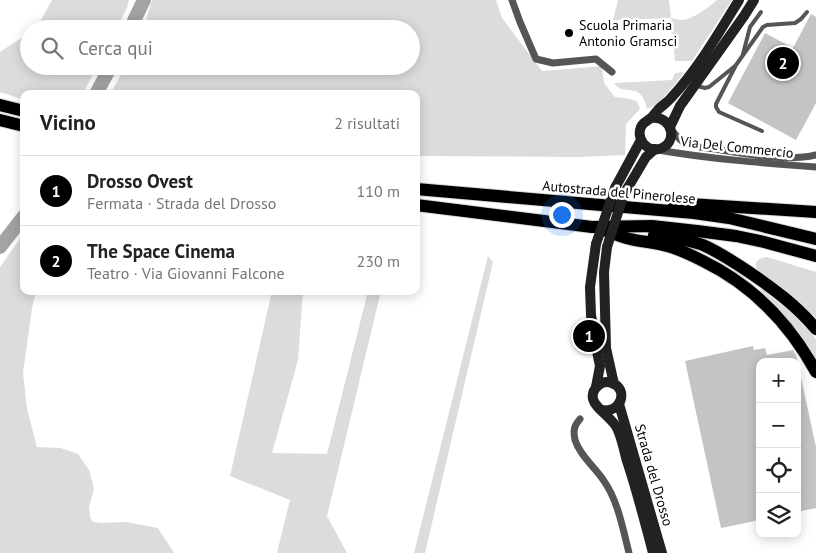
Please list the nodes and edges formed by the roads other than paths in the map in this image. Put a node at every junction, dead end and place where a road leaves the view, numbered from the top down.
1 (512, 0) edge
2 (739, 0) edge
3 (754, 0) edge
4 (762, 12) dead end
5 (807, 12) dead end
6 (742, 56) junction
7 (736, 65) junction
8 (612, 72) dead end
9 (695, 85) junction
10 (0, 105) edge
11 (20, 111) edge
12 (651, 118) junction
13 (0, 120) edge
14 (20, 125) edge
15 (670, 127) junction
16 (762, 131) dead end
17 (641, 140) junction
18 (655, 149) junction
19 (816, 156) edge
20 (816, 162) edge
21 (816, 167) edge
22 (420, 189) edge
23 (544, 200) junction
24 (420, 206) edge
25 (816, 212) edge
26 (592, 227) junction
27 (816, 239) edge
28 (602, 246) junction
29 (816, 256) edge
30 (816, 329) edge
31 (816, 372) edge
32 (614, 384) junction
33 (596, 387) junction
34 (619, 404) junction
35 (602, 410) junction
36 (580, 419) dead end
37 (629, 553) edge
38 (653, 553) edge
39 (662, 553) edge

1 - 8 street
2 - 12 street
3 - 9 street
4 - 6 lane
5 - 6 lane
6 - 7 lane
7 - 9 lane
7 - 16 lane
9 - 15 street
10 - 11 highway
12 - 15 street
12 - 17 street
13 - 14 highway
15 - 18 street
15 - 19 street, Via Del Commercio
17 - 18 street
17 - 28 street, bridge
18 - 21 street, Via Del Commercio
18 - 28 street, bridge
19 - 20 street
22 - 23 highway, Autostrada del Pinerolese
23 - 25 highway
23 - 27 highway, Autostrada del Pinerolese
24 - 26 highway
26 - 29 highway
26 - 30 highway
26 - 31 highway
28 - 32 street
28 - 33 street
32 - 33 street
32 - 34 street
33 - 35 street
34 - 35 street
34 - 39 street, Strada del Drosso
35 - 38 street, Strada del Drosso
36 - 37 street

